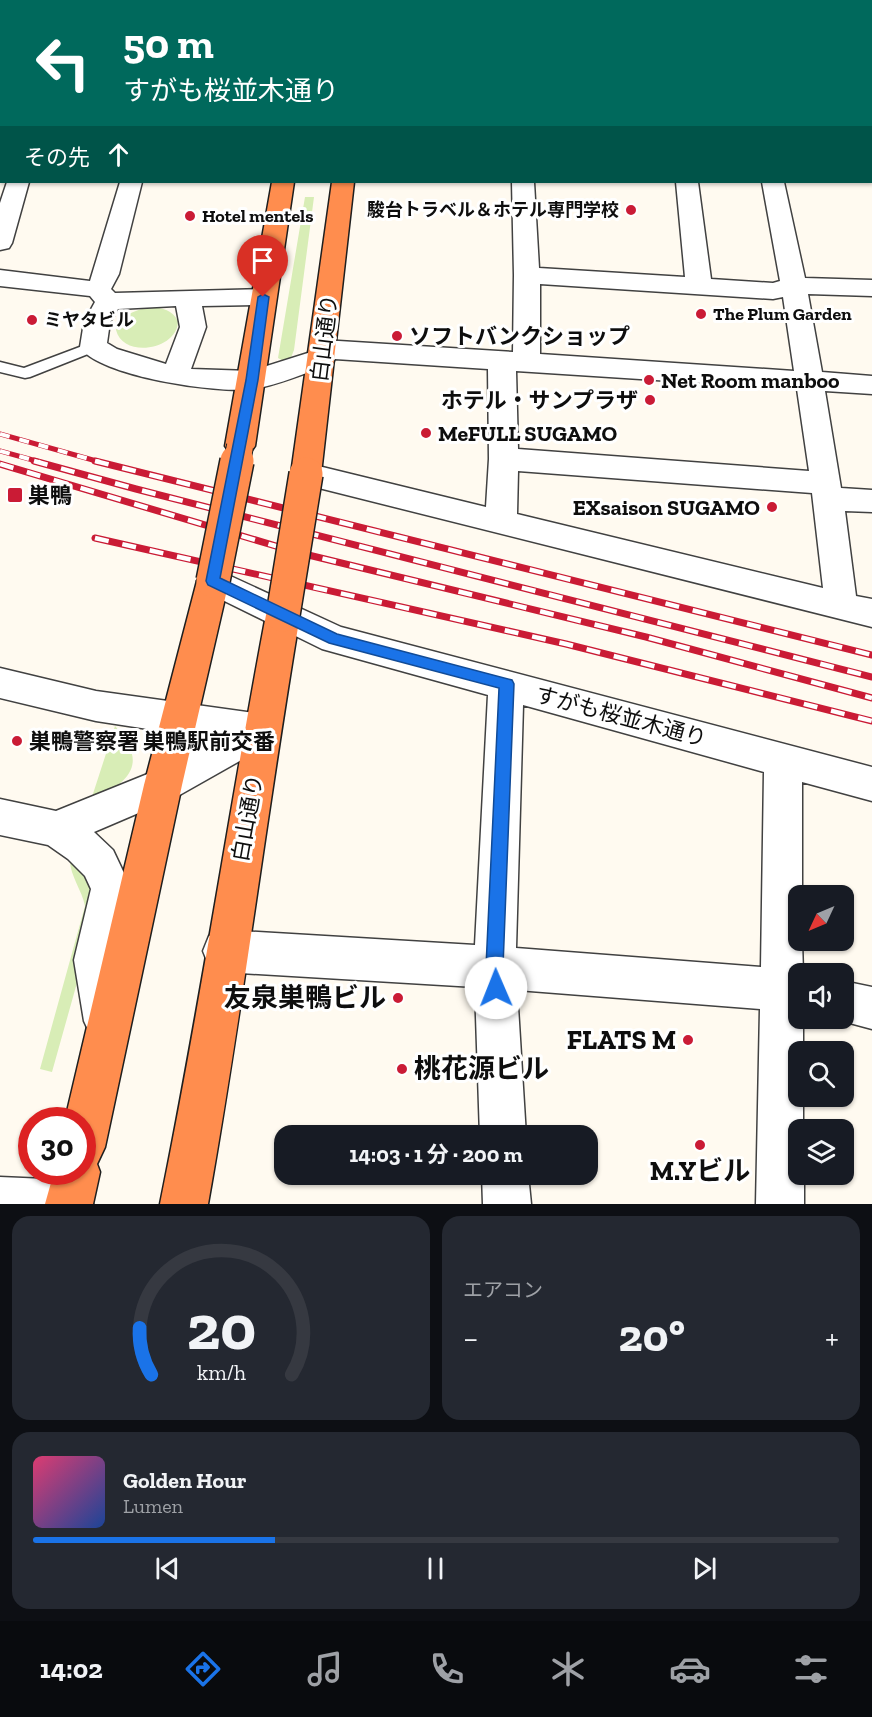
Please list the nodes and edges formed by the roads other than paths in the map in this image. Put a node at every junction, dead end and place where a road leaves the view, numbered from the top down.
1 (18, 183) edge
2 (131, 183) edge
3 (283, 183) edge
4 (343, 183) edge
5 (523, 183) edge
6 (687, 183) edge
7 (773, 183) edge
8 (0, 243) edge
9 (527, 275) junction
10 (0, 278) edge
11 (794, 286) junction
12 (699, 287) junction
13 (872, 288) edge
14 (104, 295) junction
15 (263, 297) junction
16 (187, 298) junction
17 (93, 347) junction
18 (322, 354) junction
19 (514, 362) junction
20 (0, 368) edge
21 (175, 376) junction
22 (252, 380) junction
23 (808, 381) junction
24 (872, 385) edge
25 (504, 459) junction
26 (306, 474) junction
27 (826, 491) junction
28 (872, 501) edge
29 (501, 521) junction
30 (213, 581) junction
31 (842, 605) junction
32 (872, 613) edge
33 (283, 615) junction
34 (0, 683) edge
35 (507, 684) junction
36 (179, 719) junction
37 (262, 730) junction
38 (783, 760) junction
39 (872, 784) edge
40 (163, 785) junction
41 (0, 817) edge
42 (56, 829) junction
43 (224, 951) junction
44 (789, 963) edge
45 (495, 967) junction
46 (788, 992) edge
47 (854, 1004) edge
48 (872, 1008) edge
49 (788, 1029) edge
50 (107, 1032) junction
51 (91, 1107) edge
52 (502, 1125) edge
53 (74, 1185) edge
54 (506, 1185) edge
55 (0, 1201) edge
56 (69, 1204) edge
57 (184, 1204) edge
58 (507, 1204) edge
59 (780, 1204) edge

1 - 8 street
2 - 14 street
3 - 15 highway
4 - 18 highway, 白山通り
5 - 9 street
6 - 12 street
7 - 11 street
9 - 12 street
9 - 19 street
10 - 14 street
11 - 12 street
11 - 13 street
11 - 23 street
14 - 16 street
14 - 17 street
15 - 16 street
15 - 22 highway
16 - 21 street
17 - 20 lane
17 - 21 street
18 - 19 street
18 - 22 street
18 - 26 highway, 白山通り
19 - 23 street
19 - 25 street
21 - 22 street
22 - 30 highway, bridge
23 - 24 street
23 - 27 street
25 - 27 street
25 - 29 street
26 - 29 street
26 - 33 highway, 白山通り, bridge
27 - 28 street
27 - 31 street
29 - 31 street
30 - 33 street, すがも桜並木通り
30 - 36 highway
31 - 32 street
33 - 35 street, すがも桜並木通り
33 - 37 highway, 白山通り
34 - 36 street
35 - 38 street, すがも桜並木通り
35 - 45 street
36 - 37 street
36 - 40 highway
37 - 40 street
37 - 43 highway, 白山通り
38 - 39 street, すがも桜並木通り
38 - 44 street
40 - 42 street
40 - 50 highway
41 - 42 street
42 - 50 street
43 - 45 street
43 - 57 highway, 白山通り
45 - 46 street
45 - 52 street
47 - 48 street
49 - 59 street
50 - 51 highway
53 - 56 highway
54 - 58 street
55 - 56 street

